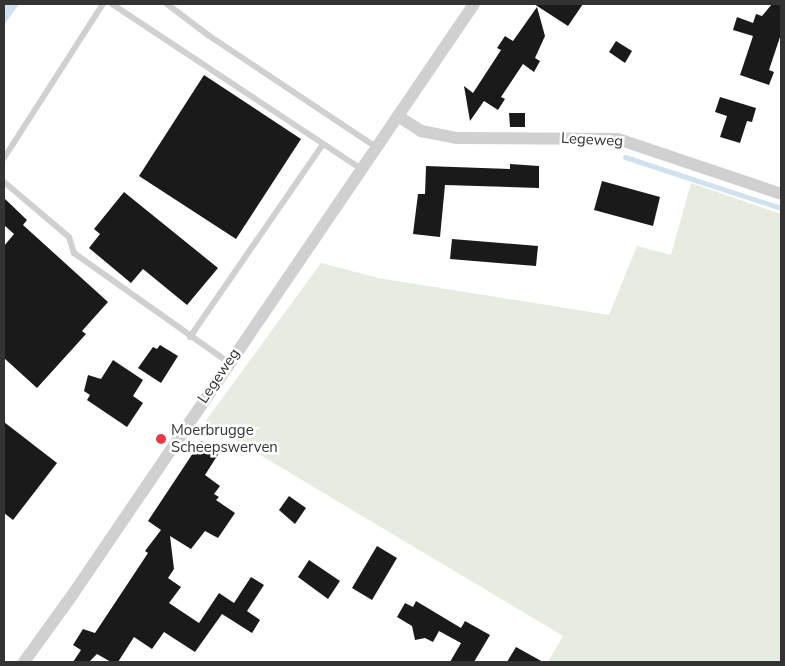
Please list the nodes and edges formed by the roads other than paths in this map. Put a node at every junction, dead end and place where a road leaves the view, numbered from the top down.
1 (103, 4) edge
2 (112, 4) edge
3 (167, 4) edge
4 (474, 4) edge
5 (398, 116) junction
6 (323, 144) junction
7 (376, 147) junction
8 (4, 158) edge
9 (362, 169) junction
10 (4, 182) edge
11 (781, 194) edge
12 (190, 337) junction
13 (228, 362) junction
14 (24, 662) edge

1 - 8 lane
2 - 6 lane
3 - 7 lane
4 - 5 street, Legeweg
5 - 7 street, Legeweg
5 - 11 street, Legeweg
6 - 9 lane
6 - 12 lane
7 - 9 street, Legeweg
9 - 13 street, Legeweg
10 - 12 lane
12 - 13 lane
13 - 14 street, Legeweg

